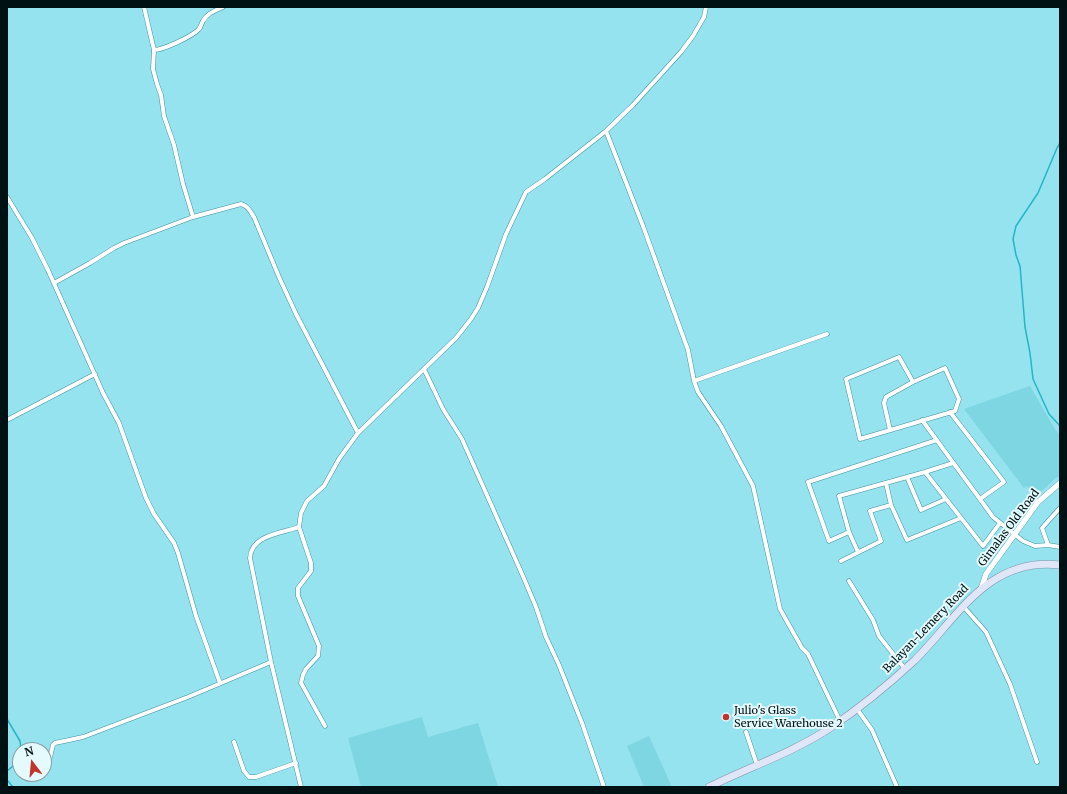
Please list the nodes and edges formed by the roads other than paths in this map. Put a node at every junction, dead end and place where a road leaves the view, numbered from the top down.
1 (144, 7) edge
2 (223, 7) edge
3 (706, 7) edge
4 (154, 50) junction
5 (606, 132) junction
6 (7, 197) edge
7 (193, 217) junction
8 (54, 283) junction
9 (827, 334) dead end
10 (424, 369) junction
11 (95, 374) junction
12 (694, 381) junction
13 (913, 382) junction
14 (950, 412) junction
15 (7, 420) edge
16 (922, 420) junction
17 (890, 430) junction
18 (358, 433) junction
19 (937, 440) junction
20 (953, 463) junction
21 (925, 472) junction
22 (908, 477) junction
23 (886, 483) junction
24 (1060, 483) edge
25 (946, 499) junction
26 (980, 499) junction
27 (891, 505) junction
28 (1060, 508) edge
29 (961, 518) junction
30 (1000, 523) junction
31 (299, 527) junction
32 (848, 532) junction
33 (1015, 534) junction
34 (1048, 545) junction
35 (1060, 547) edge
36 (858, 552) junction
37 (841, 561) dead end
38 (1060, 565) edge
39 (849, 581) dead end
40 (981, 589) junction
41 (963, 606) junction
42 (271, 662) junction
43 (905, 669) junction
44 (220, 683) junction
45 (857, 709) junction
46 (840, 721) junction
47 (326, 726) dead end
48 (746, 732) dead end
49 (234, 742) dead end
50 (52, 749) edge
51 (1037, 762) dead end
52 (296, 763) junction
53 (756, 765) junction
54 (301, 787) edge
55 (604, 787) edge
56 (709, 787) edge
57 (897, 787) edge

1 - 4 street
2 - 4 street
3 - 5 street
4 - 7 street
5 - 10 street
5 - 12 street
6 - 8 street
7 - 8 street
7 - 18 street
8 - 11 street
9 - 12 street
10 - 18 street
10 - 55 street
11 - 15 street
11 - 44 street
12 - 46 street
13 - 14 street
13 - 17 street
13 - 17 street
14 - 16 street
14 - 26 street
16 - 17 street
16 - 19 street
18 - 31 street
19 - 20 street
19 - 32 street
20 - 21 street
20 - 26 street
21 - 22 street
21 - 25 street
22 - 23 street
22 - 25 street
23 - 27 street
23 - 32 street
24 - 33 street, Gimalas Old Road
25 - 29 street
26 - 30 street
27 - 29 street
27 - 36 street
28 - 34 street
29 - 30 street
30 - 33 street
31 - 42 street
31 - 47 street
32 - 36 street
33 - 34 street
33 - 40 street, Gimalas Old Road
34 - 35 street
36 - 37 street
38 - 40 main road, Balayan-Lemery Road
39 - 43 street
40 - 41 main road, Balayan-Lemery Road
41 - 43 main road, Balayan-Lemery Road
41 - 51 street
42 - 44 street
42 - 52 street
43 - 45 main road, Balayan-Lemery Road
44 - 50 street
45 - 46 main road, Balayan-Lemery Road
45 - 57 street
46 - 53 main road, Balayan-Lemery Road
48 - 53 street
49 - 52 street
52 - 54 street
53 - 56 main road, Balayan-Lemery Road

